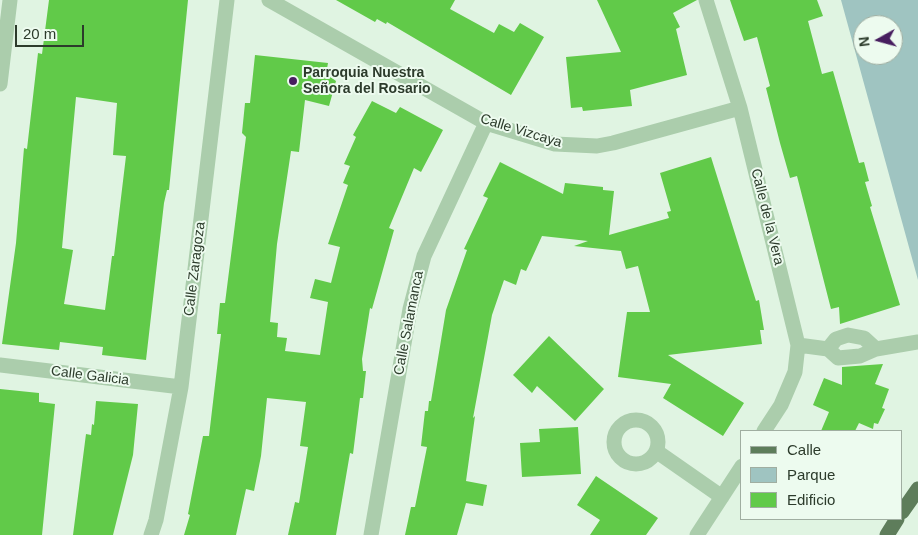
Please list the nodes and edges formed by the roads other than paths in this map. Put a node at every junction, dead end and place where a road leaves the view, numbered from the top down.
1 (10, 0) edge
2 (227, 0) edge
3 (269, 0) edge
4 (706, 0) edge
5 (0, 84) edge
6 (740, 108) junction
7 (486, 123) junction
8 (918, 342) edge
9 (798, 345) junction
10 (828, 349) junction
11 (876, 349) junction
12 (0, 365) edge
13 (181, 387) junction
14 (765, 430) edge
15 (656, 451) dead end
16 (740, 469) edge
17 (918, 489) edge
18 (722, 497) junction
19 (903, 511) edge
20 (896, 520) edge
21 (151, 535) edge
22 (370, 535) edge
23 (697, 535) edge
24 (887, 535) edge

1 - 5 street
2 - 13 street, Calle Zaragoza
3 - 7 street, Calle Vizcaya
4 - 6 street, Calle de la Vera
6 - 7 street, Calle Vizcaya
6 - 9 street, Calle de la Vera
7 - 22 street, Calle Salamanca
8 - 11 street
9 - 10 street
9 - 14 street, Calle de la Vera
10 - 11 street
10 - 11 street
12 - 13 street, Calle Galicia
13 - 21 street, Calle Zaragoza
15 - 18 street
16 - 18 street
17 - 19 main road
18 - 23 street
20 - 24 main road

